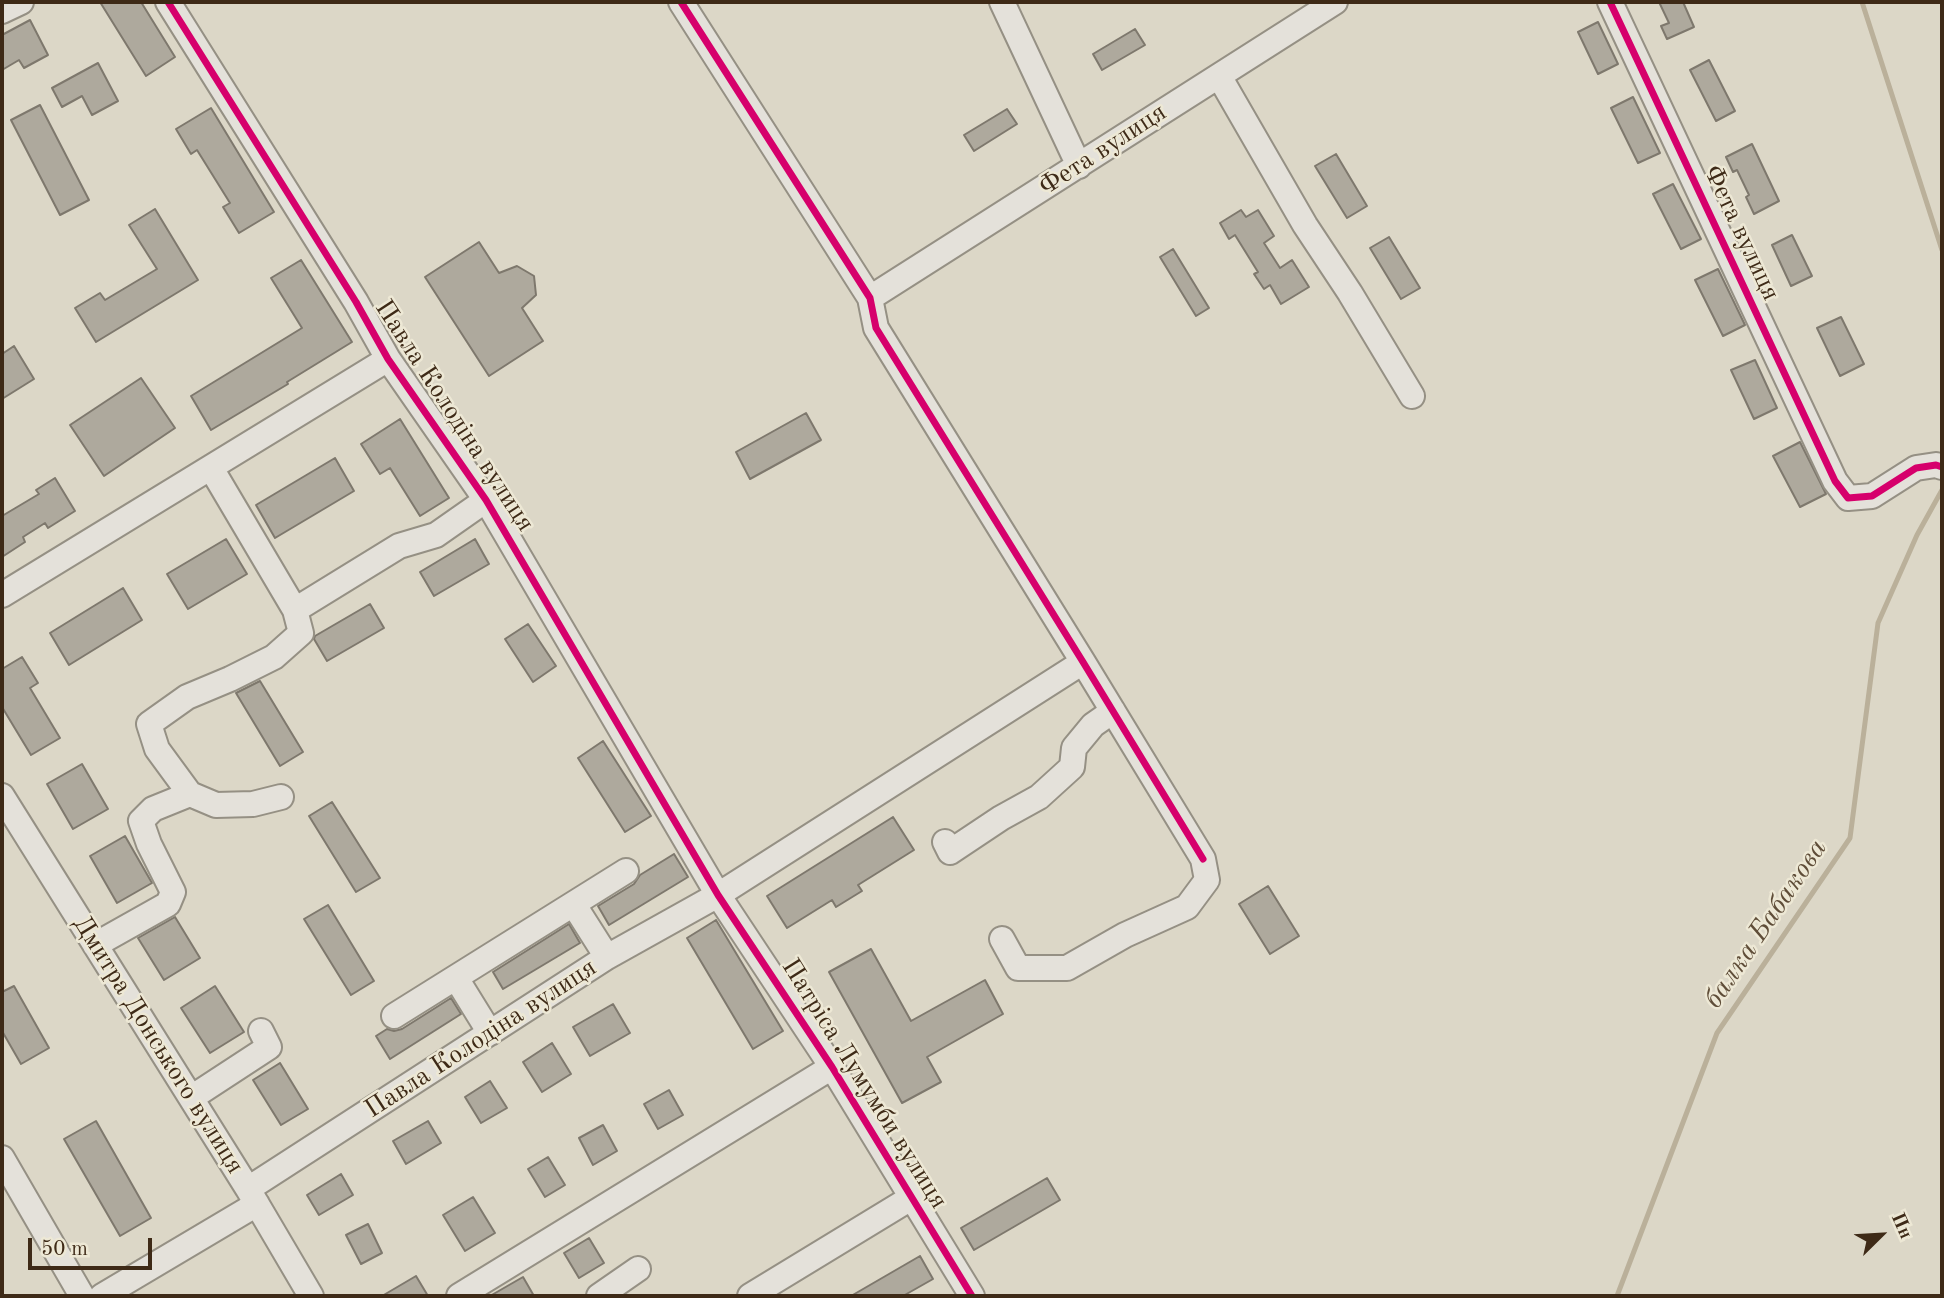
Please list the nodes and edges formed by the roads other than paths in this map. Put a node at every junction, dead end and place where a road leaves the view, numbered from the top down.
1 (21, 2) edge
2 (168, 2) edge
3 (681, 2) edge
4 (1002, 2) edge
5 (1335, 2) edge
6 (1609, 2) edge
7 (2, 11) edge
8 (1219, 76) junction
9 (1079, 166) junction
10 (870, 298) junction
11 (388, 359) junction
12 (1412, 396) dead end
13 (1942, 467) edge
14 (211, 468) junction
15 (486, 500) junction
16 (2, 595) edge
17 (295, 610) junction
18 (1083, 662) junction
19 (1113, 711) junction
20 (190, 794) junction
21 (2, 796) edge
22 (281, 797) dead end
23 (950, 852) dead end
24 (626, 871) dead end
25 (718, 895) junction
26 (573, 905) junction
27 (1002, 939) dead end
28 (95, 945) junction
29 (607, 957) junction
30 (456, 978) junction
31 (394, 1016) dead end
32 (261, 1031) dead end
33 (490, 1033) junction
34 (832, 1067) junction
35 (191, 1098) junction
36 (2, 1158) edge
37 (252, 1196) junction
38 (911, 1198) junction
39 (638, 1269) dead end
40 (82, 1296) edge
41 (102, 1296) edge
42 (311, 1296) edge
43 (459, 1296) edge
44 (599, 1296) edge
45 (750, 1296) edge
46 (972, 1296) edge

1 - 7 street
2 - 11 street, Павла Колодіна вулиця
3 - 10 street
4 - 9 street
5 - 8 street, Фета вулиця
6 - 13 street, Фета вулиця
8 - 9 street, Фета вулиця
8 - 12 street
9 - 10 street, Фета вулиця
10 - 18 street
11 - 14 street, Павла Колодіна вулиця
11 - 15 street, Павла Колодіна вулиця
14 - 16 street, Павла Колодіна вулиця
14 - 17 street
15 - 17 street
15 - 25 street, Павла Колодіна вулиця
17 - 20 street
18 - 19 street
18 - 25 street, Павла Колодіна вулиця
19 - 23 street
19 - 27 street
20 - 22 street
20 - 28 street
21 - 28 street, Дмитра Донського вулиця
24 - 26 street
25 - 29 street, Павла Колодіна вулиця
25 - 34 street, Патріса Лумумби вулиця
26 - 29 street
26 - 30 street
28 - 35 street, Дмитра Донського вулиця
29 - 33 street, Павла Колодіна вулиця
30 - 31 street
30 - 33 street
32 - 35 street
33 - 37 street, Павла Колодіна вулиця
34 - 38 street, Патріса Лумумби вулиця
34 - 43 street, Патріса Лумумби вулиця
35 - 37 street, Дмитра Донського вулиця
36 - 40 street
37 - 41 street, Павла Колодіна вулиця
37 - 42 street, Дмитра Донського вулиця
38 - 45 street
38 - 46 street, Патріса Лумумби вулиця
39 - 44 street

